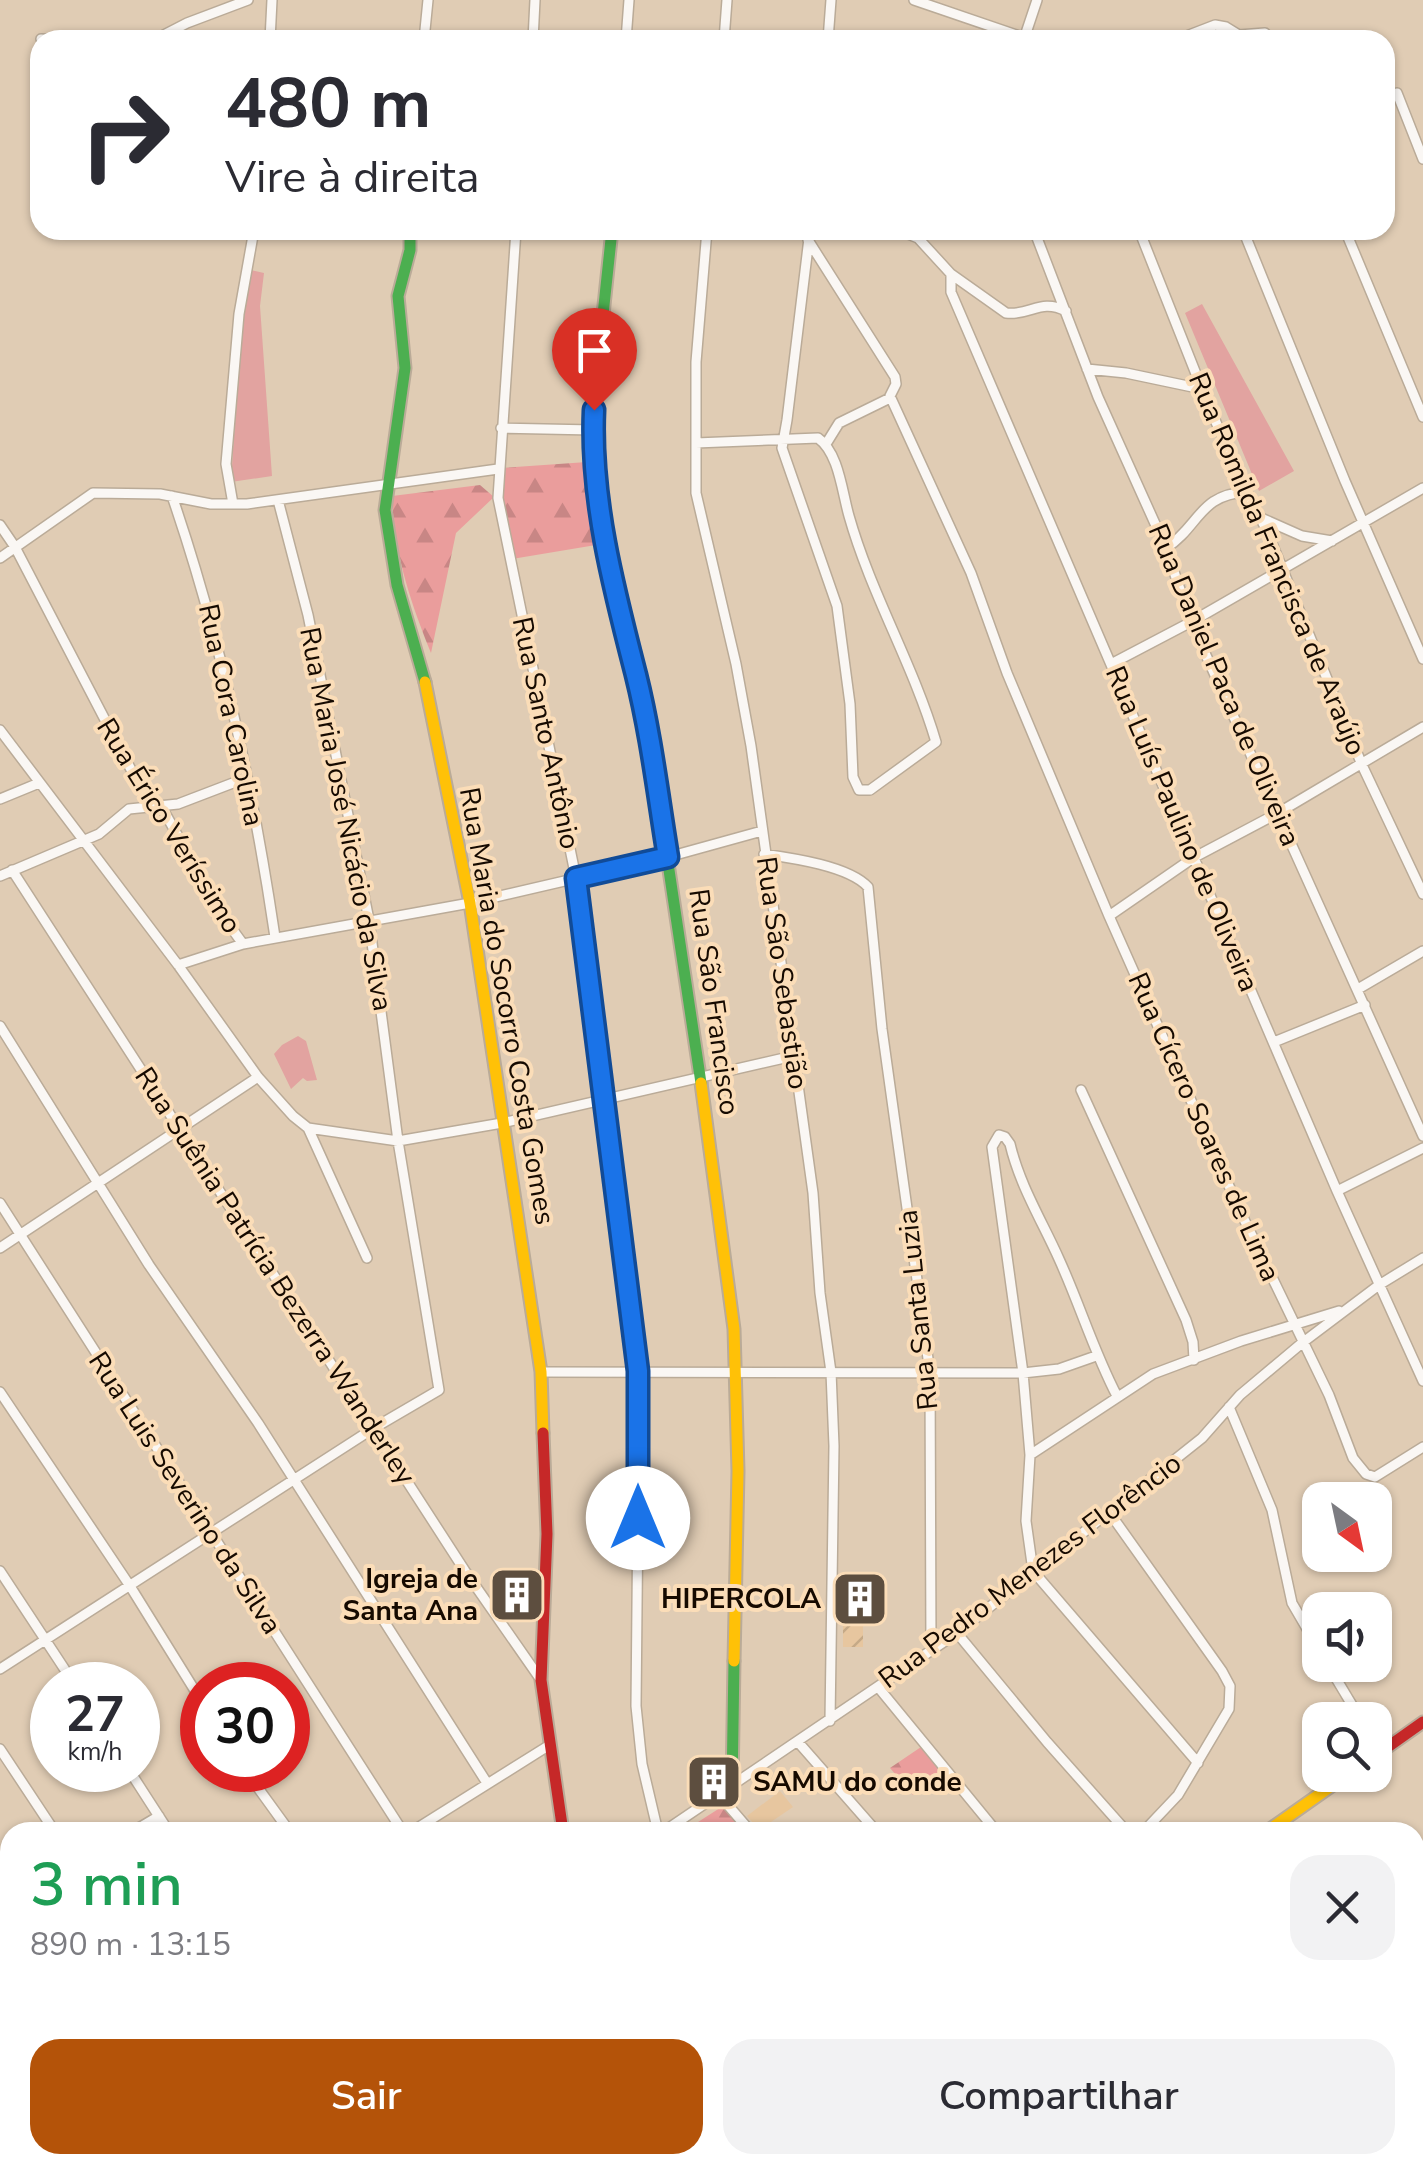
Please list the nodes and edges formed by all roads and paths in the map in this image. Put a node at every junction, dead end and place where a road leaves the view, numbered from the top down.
1 (248, 0) edge
2 (272, 0) edge
3 (428, 0) edge
4 (534, 0) edge
5 (629, 0) edge
6 (727, 0) edge
7 (832, 0) edge
8 (914, 0) edge
9 (1037, 0) edge
10 (173, 30) edge
11 (270, 30) edge
12 (425, 30) edge
13 (533, 30) edge
14 (627, 30) edge
15 (725, 30) edge
16 (829, 30) edge
17 (1000, 30) edge
18 (1030, 30) edge
19 (1199, 30) edge
20 (1229, 30) edge
21 (1397, 94) dead end
22 (1423, 160) edge
23 (252, 240) edge
24 (410, 240) edge
25 (515, 240) edge
26 (611, 240) edge
27 (706, 240) edge
28 (808, 240) edge
29 (812, 240) edge
30 (920, 240) edge
31 (1038, 240) edge
32 (1143, 240) edge
33 (1247, 240) edge
34 (1350, 240) edge
35 (951, 274) junction
36 (1066, 311) junction
37 (1087, 369) junction
38 (1202, 388) junction
39 (890, 398) junction
40 (1423, 417) edge
41 (501, 428) junction
42 (593, 430) junction
43 (783, 440) junction
44 (696, 443) junction
45 (826, 444) junction
46 (498, 469) junction
47 (386, 486) junction
48 (1423, 488) edge
49 (1247, 492) junction
50 (172, 496) junction
51 (278, 500) junction
52 (233, 504) junction
53 (1259, 516) junction
54 (1364, 523) junction
55 (0, 525) edge
56 (1332, 541) junction
57 (15, 547) junction
58 (1166, 548) junction
59 (0, 558) edge
60 (1281, 570) junction
61 (1191, 622) junction
62 (1423, 659) edge
63 (1111, 664) junction
64 (1423, 727) edge
65 (0, 730) edge
66 (1362, 765) junction
67 (246, 778) junction
68 (39, 783) junction
69 (0, 800) edge
70 (160, 807) junction
71 (1278, 813) junction
72 (762, 831) junction
73 (81, 840) junction
74 (764, 854) junction
75 (668, 857) junction
76 (1192, 858) junction
77 (12, 870) junction
78 (0, 876) edge
79 (576, 878) junction
80 (1423, 894) edge
81 (470, 904) junction
82 (1109, 916) junction
83 (369, 920) junction
84 (275, 938) junction
85 (243, 944) junction
86 (1423, 952) edge
87 (178, 965) junction
88 (1358, 989) junction
89 (1365, 1005) junction
90 (0, 1026) edge
91 (1274, 1042) junction
92 (794, 1056) junction
93 (700, 1077) junction
94 (258, 1078) junction
95 (1082, 1090) dead end
96 (603, 1100) junction
97 (502, 1123) junction
98 (308, 1128) junction
99 (180, 1130) junction
100 (1423, 1136) edge
101 (398, 1141) junction
102 (1423, 1148) edge
103 (100, 1181) junction
104 (1337, 1191) junction
105 (0, 1204) edge
106 (20, 1236) junction
107 (0, 1248) edge
108 (367, 1258) dead end
109 (1423, 1258) edge
110 (1379, 1285) junction
111 (1346, 1309) junction
112 (1294, 1326) junction
113 (1302, 1343) junction
114 (1096, 1356) junction
115 (1194, 1360) junction
116 (638, 1371) junction
117 (737, 1371) junction
118 (541, 1372) junction
119 (832, 1372) junction
120 (930, 1374) junction
121 (1023, 1374) junction
122 (1423, 1380) edge
123 (0, 1392) edge
124 (1117, 1396) junction
125 (1229, 1407) junction
126 (374, 1428) junction
127 (1423, 1446) edge
128 (1030, 1455) junction
129 (294, 1479) junction
130 (1109, 1512) junction
131 (211, 1534) junction
132 (0, 1571) edge
133 (1033, 1571) junction
134 (130, 1586) junction
135 (1302, 1620) edge
136 (957, 1633) junction
137 (45, 1639) junction
138 (930, 1652) junction
139 (60, 1662) edge
140 (180, 1667) edge
141 (0, 1669) edge
142 (541, 1680) junction
143 (878, 1687) junction
144 (830, 1721) junction
145 (1423, 1722) edge
146 (1392, 1741) edge
147 (798, 1742) junction
148 (548, 1746) junction
149 (0, 1748) edge
150 (1198, 1763) junction
151 (487, 1783) junction
152 (732, 1788) junction
153 (143, 1792) edge
154 (262, 1792) edge
155 (1324, 1792) edge
156 (720, 1796) junction
157 (158, 1816) junction
158 (48, 1822) edge
159 (148, 1822) edge
160 (162, 1822) edge
161 (283, 1822) edge
162 (397, 1822) edge
163 (427, 1822) edge
164 (561, 1822) edge
165 (657, 1822) edge
166 (677, 1822) edge
167 (742, 1822) edge
168 (868, 1822) edge
169 (989, 1822) edge
170 (1118, 1822) edge
171 (1152, 1822) edge
172 (1280, 1822) edge

1 - 10 street
2 - 11 street
3 - 12 street
4 - 13 street
5 - 14 street
6 - 15 street
7 - 16 street
8 - 17 street
9 - 18 street
19 - 20 street
21 - 22 street
23 - 52 street
24 - 47 street, Rua Maria do Socorro Costa Gomes
25 - 41 street, Rua Santo Antônio
26 - 42 street, Rua São Francisco
27 - 44 street, Rua São Sebastião
28 - 43 street
29 - 39 street, Rua Cícero Soares de Lima
30 - 35 street
31 - 36 street, Rua Daniel Paca de Oliveira
32 - 38 street, Rua Romilda Francisca de Araújo
33 - 54 street
34 - 40 street
35 - 36 street
35 - 63 street, Rua Luís Paulino de Oliveira
36 - 37 street, Rua Daniel Paca de Oliveira
37 - 38 street
37 - 58 street, Rua Daniel Paca de Oliveira
38 - 49 street, Rua Romilda Francisca de Araújo
39 - 45 street
39 - 82 street, Rua Cícero Soares de Lima
41 - 42 street
41 - 46 street, Rua Santo Antônio
42 - 75 street, Rua São Francisco
43 - 44 street
43 - 45 street
43 - 45 street
44 - 72 street, Rua São Sebastião
46 - 47 street
46 - 79 street, Rua Santo Antônio
47 - 51 street
47 - 81 street, Rua Maria do Socorro Costa Gomes
48 - 54 street
49 - 53 street, Rua Romilda Francisca de Araújo
49 - 58 street
50 - 52 street
50 - 57 street
50 - 67 street, Rua Cora Carolina
51 - 52 street
51 - 83 street, Rua Maria José Nicácio da Silva
53 - 56 street
53 - 60 street, Rua Romilda Francisca de Araújo
54 - 56 street
54 - 62 street
55 - 57 street, Rua Érico Veríssimo
56 - 60 street
57 - 59 street
57 - 70 street, Rua Érico Veríssimo
58 - 61 street, Rua Daniel Paca de Oliveira
60 - 61 street
60 - 66 street, Rua Romilda Francisca de Araújo
61 - 63 street
61 - 71 street, Rua Daniel Paca de Oliveira
63 - 76 street, Rua Luís Paulino de Oliveira
64 - 66 street
65 - 68 street
66 - 71 street
66 - 80 street, Rua Romilda Francisca de Araújo
67 - 70 street
67 - 84 street, Rua Cora Carolina
68 - 69 street
68 - 73 street
70 - 73 street
70 - 85 street, Rua Érico Veríssimo
71 - 76 street
71 - 88 street, Rua Daniel Paca de Oliveira
72 - 74 street, Rua São Sebastião
72 - 75 street
73 - 77 street
73 - 87 street
74 - 92 street, Rua São Sebastião
74 - 120 street, Rua Santa Luzia
75 - 79 street
75 - 93 street, Rua São Francisco
76 - 82 street
76 - 91 street, Rua Luís Paulino de Oliveira
77 - 78 street
77 - 99 street, Rua Suênia Patrícia Bezerra Wanderley
79 - 81 street
79 - 96 street, Rua Santo Antônio
81 - 83 street
81 - 97 street, Rua Maria do Socorro Costa Gomes
82 - 112 street, Rua Cícero Soares de Lima
83 - 84 street
83 - 101 street, Rua Maria José Nicácio da Silva
84 - 85 street
85 - 87 street
86 - 88 street
87 - 94 street
88 - 89 street, Rua Daniel Paca de Oliveira
89 - 91 street
89 - 100 street, Rua Daniel Paca de Oliveira
90 - 103 street
91 - 104 street, Rua Luís Paulino de Oliveira
92 - 93 street
92 - 119 street, Rua São Sebastião
93 - 96 street
93 - 117 street, Rua São Francisco
94 - 98 street
94 - 99 street
95 - 115 street
96 - 97 street
96 - 116 street, Rua Santo Antônio
97 - 101 street
97 - 118 street, Rua Maria do Socorro Costa Gomes
98 - 101 street
98 - 108 street
99 - 103 street
99 - 126 street, Rua Suênia Patrícia Bezerra Wanderley
101 - 126 street, Rua Maria José Nicácio da Silva
102 - 104 street
103 - 106 street
103 - 129 street
104 - 110 street, Rua Luís Paulino de Oliveira
105 - 106 street, Rua Luis Severino da Silva
106 - 107 street
106 - 131 street, Rua Luis Severino da Silva
109 - 110 street, Rua Pedro Menezes Florêncio
110 - 111 street, Rua Pedro Menezes Florêncio
110 - 122 street, Rua Luís Paulino de Oliveira
111 - 112 street
111 - 113 street, Rua Pedro Menezes Florêncio
112 - 113 street, Rua Cícero Soares de Lima
112 - 115 street
113 - 125 street, Rua Pedro Menezes Florêncio
113 - 127 street, Rua Cícero Soares de Lima
114 - 121 street
114 - 121 street
114 - 124 street
115 - 124 street
116 - 117 street
116 - 118 street
116 - 165 street, Rua Santo Antônio
117 - 119 street
117 - 152 street, Rua São Francisco
118 - 142 street, Rua Maria do Socorro Costa Gomes
119 - 120 street
119 - 144 street, Rua São Sebastião
120 - 121 street
120 - 138 street, Rua Santa Luzia
121 - 128 street
123 - 134 street
124 - 128 street
125 - 130 street, Rua Pedro Menezes Florêncio
125 - 135 street
126 - 129 street
126 - 142 street, Rua Suênia Patrícia Bezerra Wanderley
128 - 133 street
129 - 131 street
129 - 151 street
130 - 133 street, Rua Pedro Menezes Florêncio
130 - 150 street
131 - 134 street
131 - 162 street, Rua Luis Severino da Silva
132 - 137 street
133 - 136 street, Rua Pedro Menezes Florêncio
133 - 150 street
134 - 137 street
134 - 140 street
136 - 138 street, Rua Pedro Menezes Florêncio
136 - 170 street
137 - 139 street
137 - 141 street
138 - 143 street, Rua Pedro Menezes Florêncio
142 - 148 street, Rua Maria do Socorro Costa Gomes
143 - 144 street, Rua Pedro Menezes Florêncio
143 - 169 street
144 - 147 street, Rua Pedro Menezes Florêncio
145 - 146 street
147 - 152 street, Rua Pedro Menezes Florêncio
147 - 168 street
148 - 151 street
148 - 164 street, Rua Maria do Socorro Costa Gomes
149 - 158 street
150 - 171 street
151 - 163 street
152 - 156 street, Rua Pedro Menezes Florêncio
153 - 157 street
154 - 161 street
155 - 172 street
156 - 166 street, Rua Pedro Menezes Florêncio
156 - 167 street
157 - 159 street
157 - 160 street

